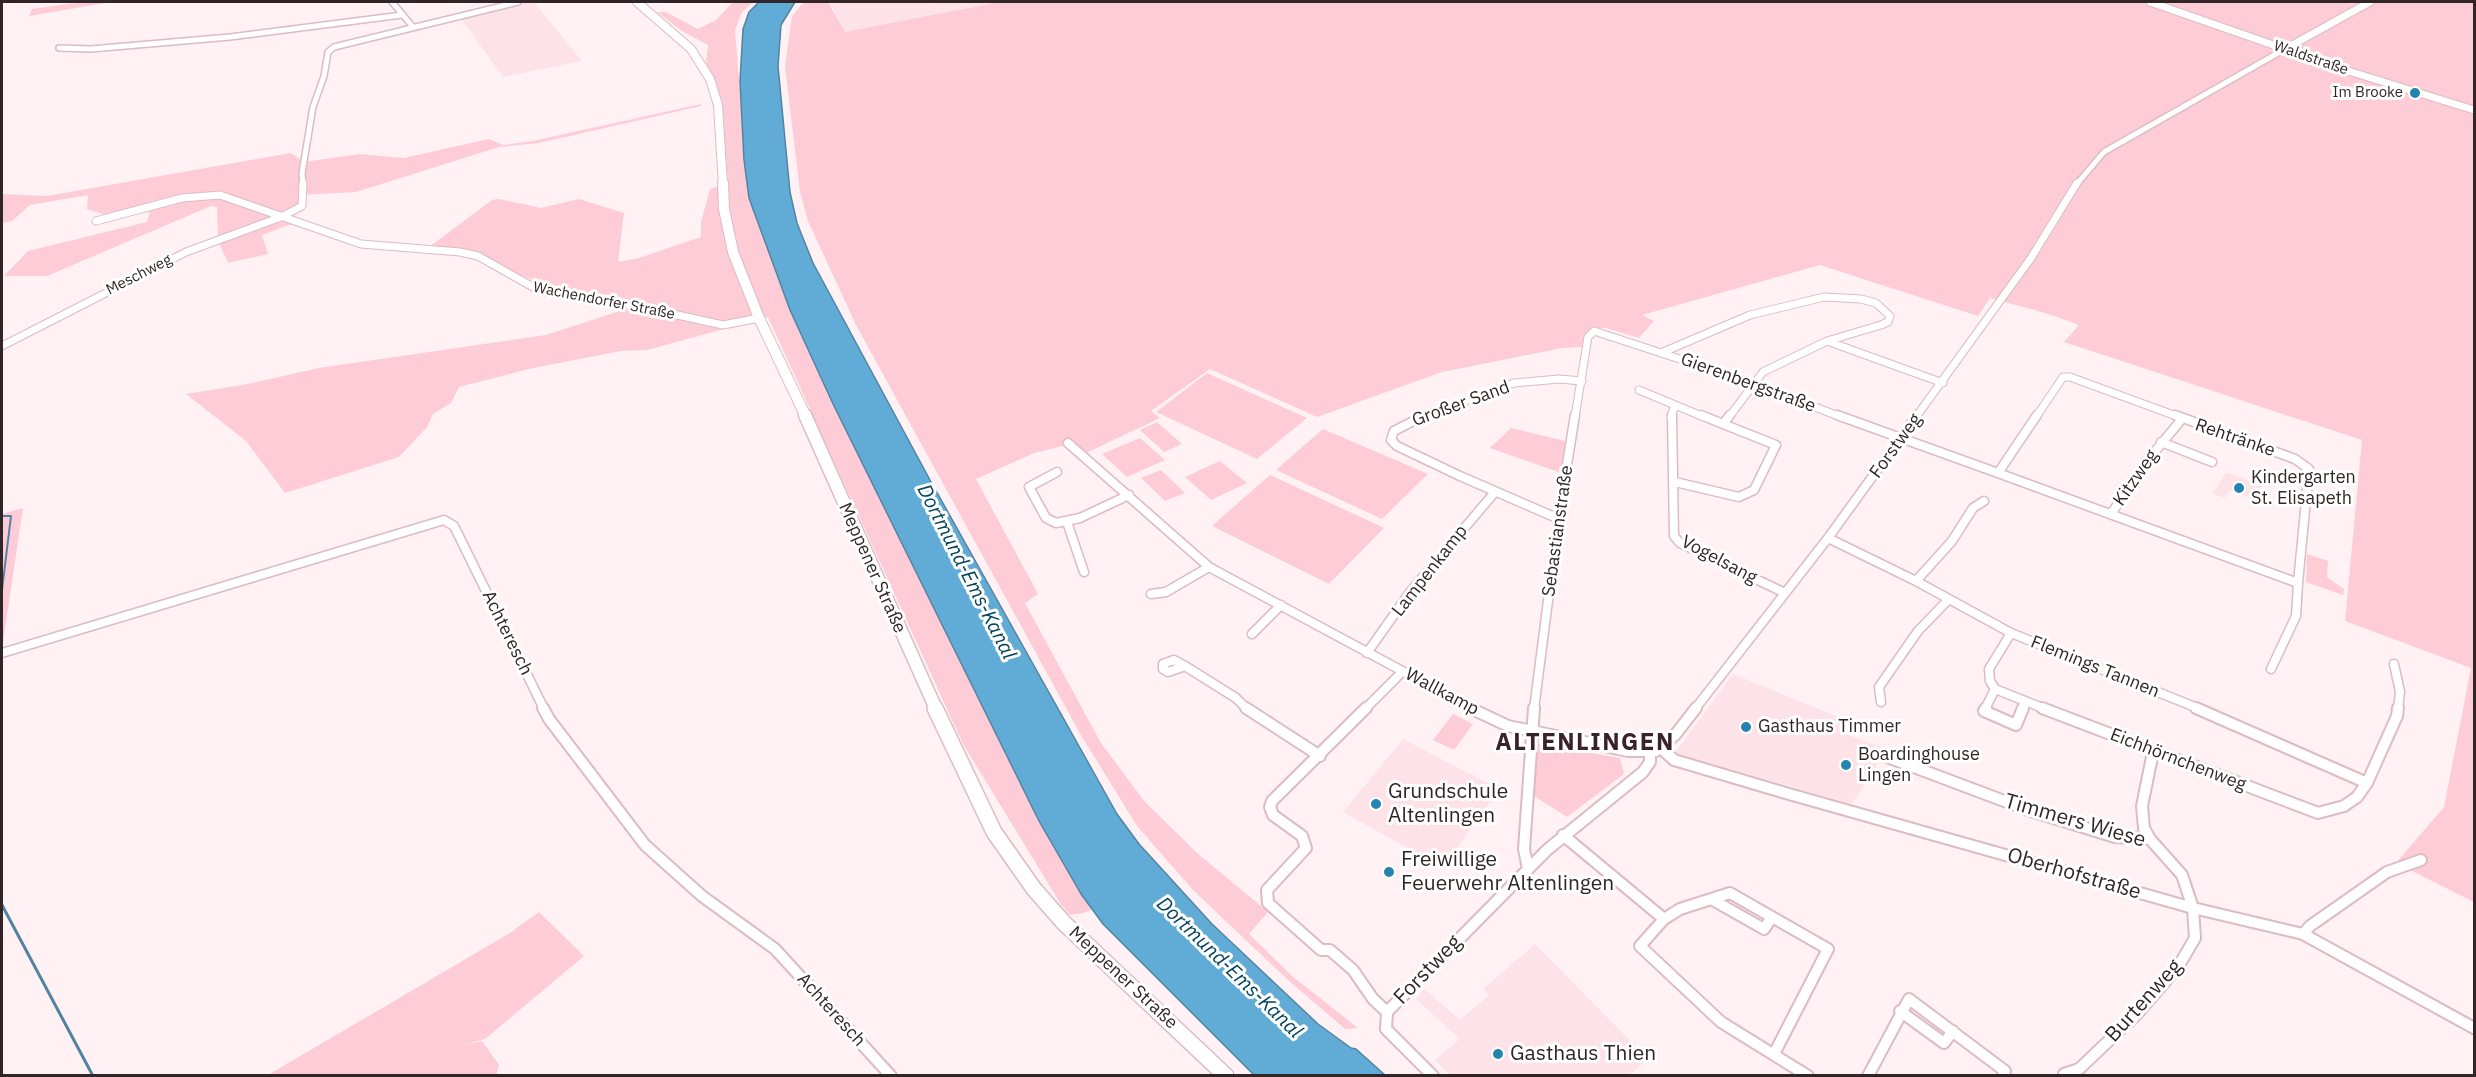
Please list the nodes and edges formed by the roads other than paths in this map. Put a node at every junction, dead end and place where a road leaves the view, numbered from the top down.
1 (392, 2) edge
2 (518, 2) edge
3 (637, 2) edge
4 (2150, 2) edge
5 (2370, 2) edge
6 (402, 15) junction
7 (413, 27) junction
8 (2242, 34) junction
9 (2297, 44) junction
10 (59, 48) dead end
11 (2285, 49) junction
12 (2273, 56) junction
13 (2323, 63) junction
14 (2475, 110) edge
15 (281, 217) junction
16 (96, 221) dead end
17 (759, 318) junction
18 (1593, 332) joint
19 (1827, 341) junction
20 (2, 346) edge
21 (1661, 352) junction
22 (1582, 381) junction
23 (1753, 382) junction
24 (1943, 383) junction
25 (1639, 390) dead end
26 (1675, 405) junction
27 (2181, 420) junction
28 (1723, 424) junction
29 (1900, 439) junction
30 (2162, 442) junction
31 (1068, 443) dead end
32 (2212, 462) dead end
33 (1057, 472) dead end
34 (1998, 473) junction
35 (1675, 482) junction
36 (1495, 492) junction
37 (1129, 495) junction
38 (1984, 501) dead end
39 (2111, 514) junction
40 (1560, 519) junction
41 (1067, 522) junction
42 (1828, 538) junction
43 (1209, 567) junction
44 (1084, 572) dead end
45 (1916, 580) junction
46 (2298, 583) junction
47 (1785, 593) junction
48 (1151, 594) dead end
49 (1949, 599) junction
50 (1281, 605) junction
51 (2011, 633) junction
52 (1252, 634) dead end
53 (2, 653) edge
54 (1367, 653) junction
55 (2394, 664) dead end
56 (1185, 666) dead end
57 (2271, 669) dead end
58 (1402, 672) junction
59 (1995, 689) junction
60 (2025, 700) junction
61 (1881, 702) dead end
62 (1531, 732) junction
63 (1655, 750) junction
64 (2153, 752) junction
65 (1320, 756) junction
66 (1890, 758) dead end
67 (2367, 783) junction
68 (1563, 835) junction
69 (2150, 839) junction
70 (2421, 860) dead end
71 (1528, 869) junction
72 (2193, 908) junction
73 (1664, 919) junction
74 (2303, 934) junction
75 (1388, 1012) junction
76 (2475, 1028) edge
77 (1774, 1054) junction
78 (2064, 1074) dead end
79 (891, 1076) edge
80 (1226, 1076) edge
81 (1433, 1076) edge
82 (1808, 1076) edge
83 (1868, 1076) edge
84 (2003, 1076) edge

1 - 6 street
2 - 7 street
3 - 17 main road, Meppener Straße
4 - 8 street, Waldstraße
5 - 9 street
6 - 7 street
6 - 10 street
7 - 15 street
8 - 11 street, Waldstraße
8 - 12 street
9 - 11 street
9 - 13 street
11 - 12 street, Forstweg
11 - 13 street, Waldstraße
12 - 24 street, Forstweg
13 - 14 street, Waldstraße
15 - 16 street, Wachendorfer Straße
15 - 17 street, Wachendorfer Straße
15 - 20 street, Meschweg
17 - 80 main road, Meppener Straße
18 - 21 street, Gierenbergstraße
18 - 22 street, Sebastianstraße
19 - 21 street
19 - 23 street
19 - 24 street
21 - 23 street, Gierenbergstraße
22 - 36 street, Großer Sand
22 - 40 street, Sebastianstraße
23 - 28 street
23 - 29 street, Gierenbergstraße
24 - 29 street, Forstweg
25 - 26 street
26 - 28 street
26 - 35 street, Vogelsang
27 - 30 street, Kitzweg
27 - 34 street, Rehtränke
27 - 46 street, Rehtränke
28 - 35 street
29 - 34 street
29 - 42 street, Forstweg
30 - 32 street, Kitzweg
30 - 39 street, Kitzweg
31 - 37 street, Wallkamp
33 - 41 street
34 - 39 street
35 - 47 street, Vogelsang
36 - 40 street, Großer Sand
36 - 54 street, Lampenkamp
37 - 41 street
37 - 43 street, Wallkamp
38 - 45 street
39 - 46 street
40 - 62 street, Sebastianstraße
41 - 44 street
42 - 45 street, Flemings Tannen
42 - 47 street, Forstweg
43 - 48 street
43 - 50 street, Wallkamp
45 - 49 street, Flemings Tannen
46 - 57 street
47 - 63 street, Forstweg
49 - 51 street, Flemings Tannen
49 - 61 street
50 - 52 street
50 - 54 street, Wallkamp
51 - 59 street
51 - 67 street, Flemings Tannen
53 - 79 street, Achteresch
54 - 58 street, Wallkamp
55 - 67 street
56 - 65 street
58 - 62 street, Wallkamp
58 - 65 street
59 - 60 street, Eichhörnchenweg
59 - 60 street
60 - 64 street, Eichhörnchenweg
62 - 63 street, Wallkamp
62 - 71 street
63 - 68 street, Forstweg
63 - 72 street, Oberhofstraße
64 - 67 street, Eichhörnchenweg
64 - 69 street
65 - 75 street
66 - 69 street, Timmers Wiese
68 - 71 street, Forstweg
68 - 73 street
69 - 72 street, Timmers Wiese
70 - 74 street
71 - 75 street, Forstweg
72 - 74 street, Oberhofstraße
72 - 78 street, Burtenweg
73 - 77 street
73 - 77 street
74 - 76 street, Oberhofstraße
75 - 81 street, Forstweg
77 - 82 street
83 - 84 street

